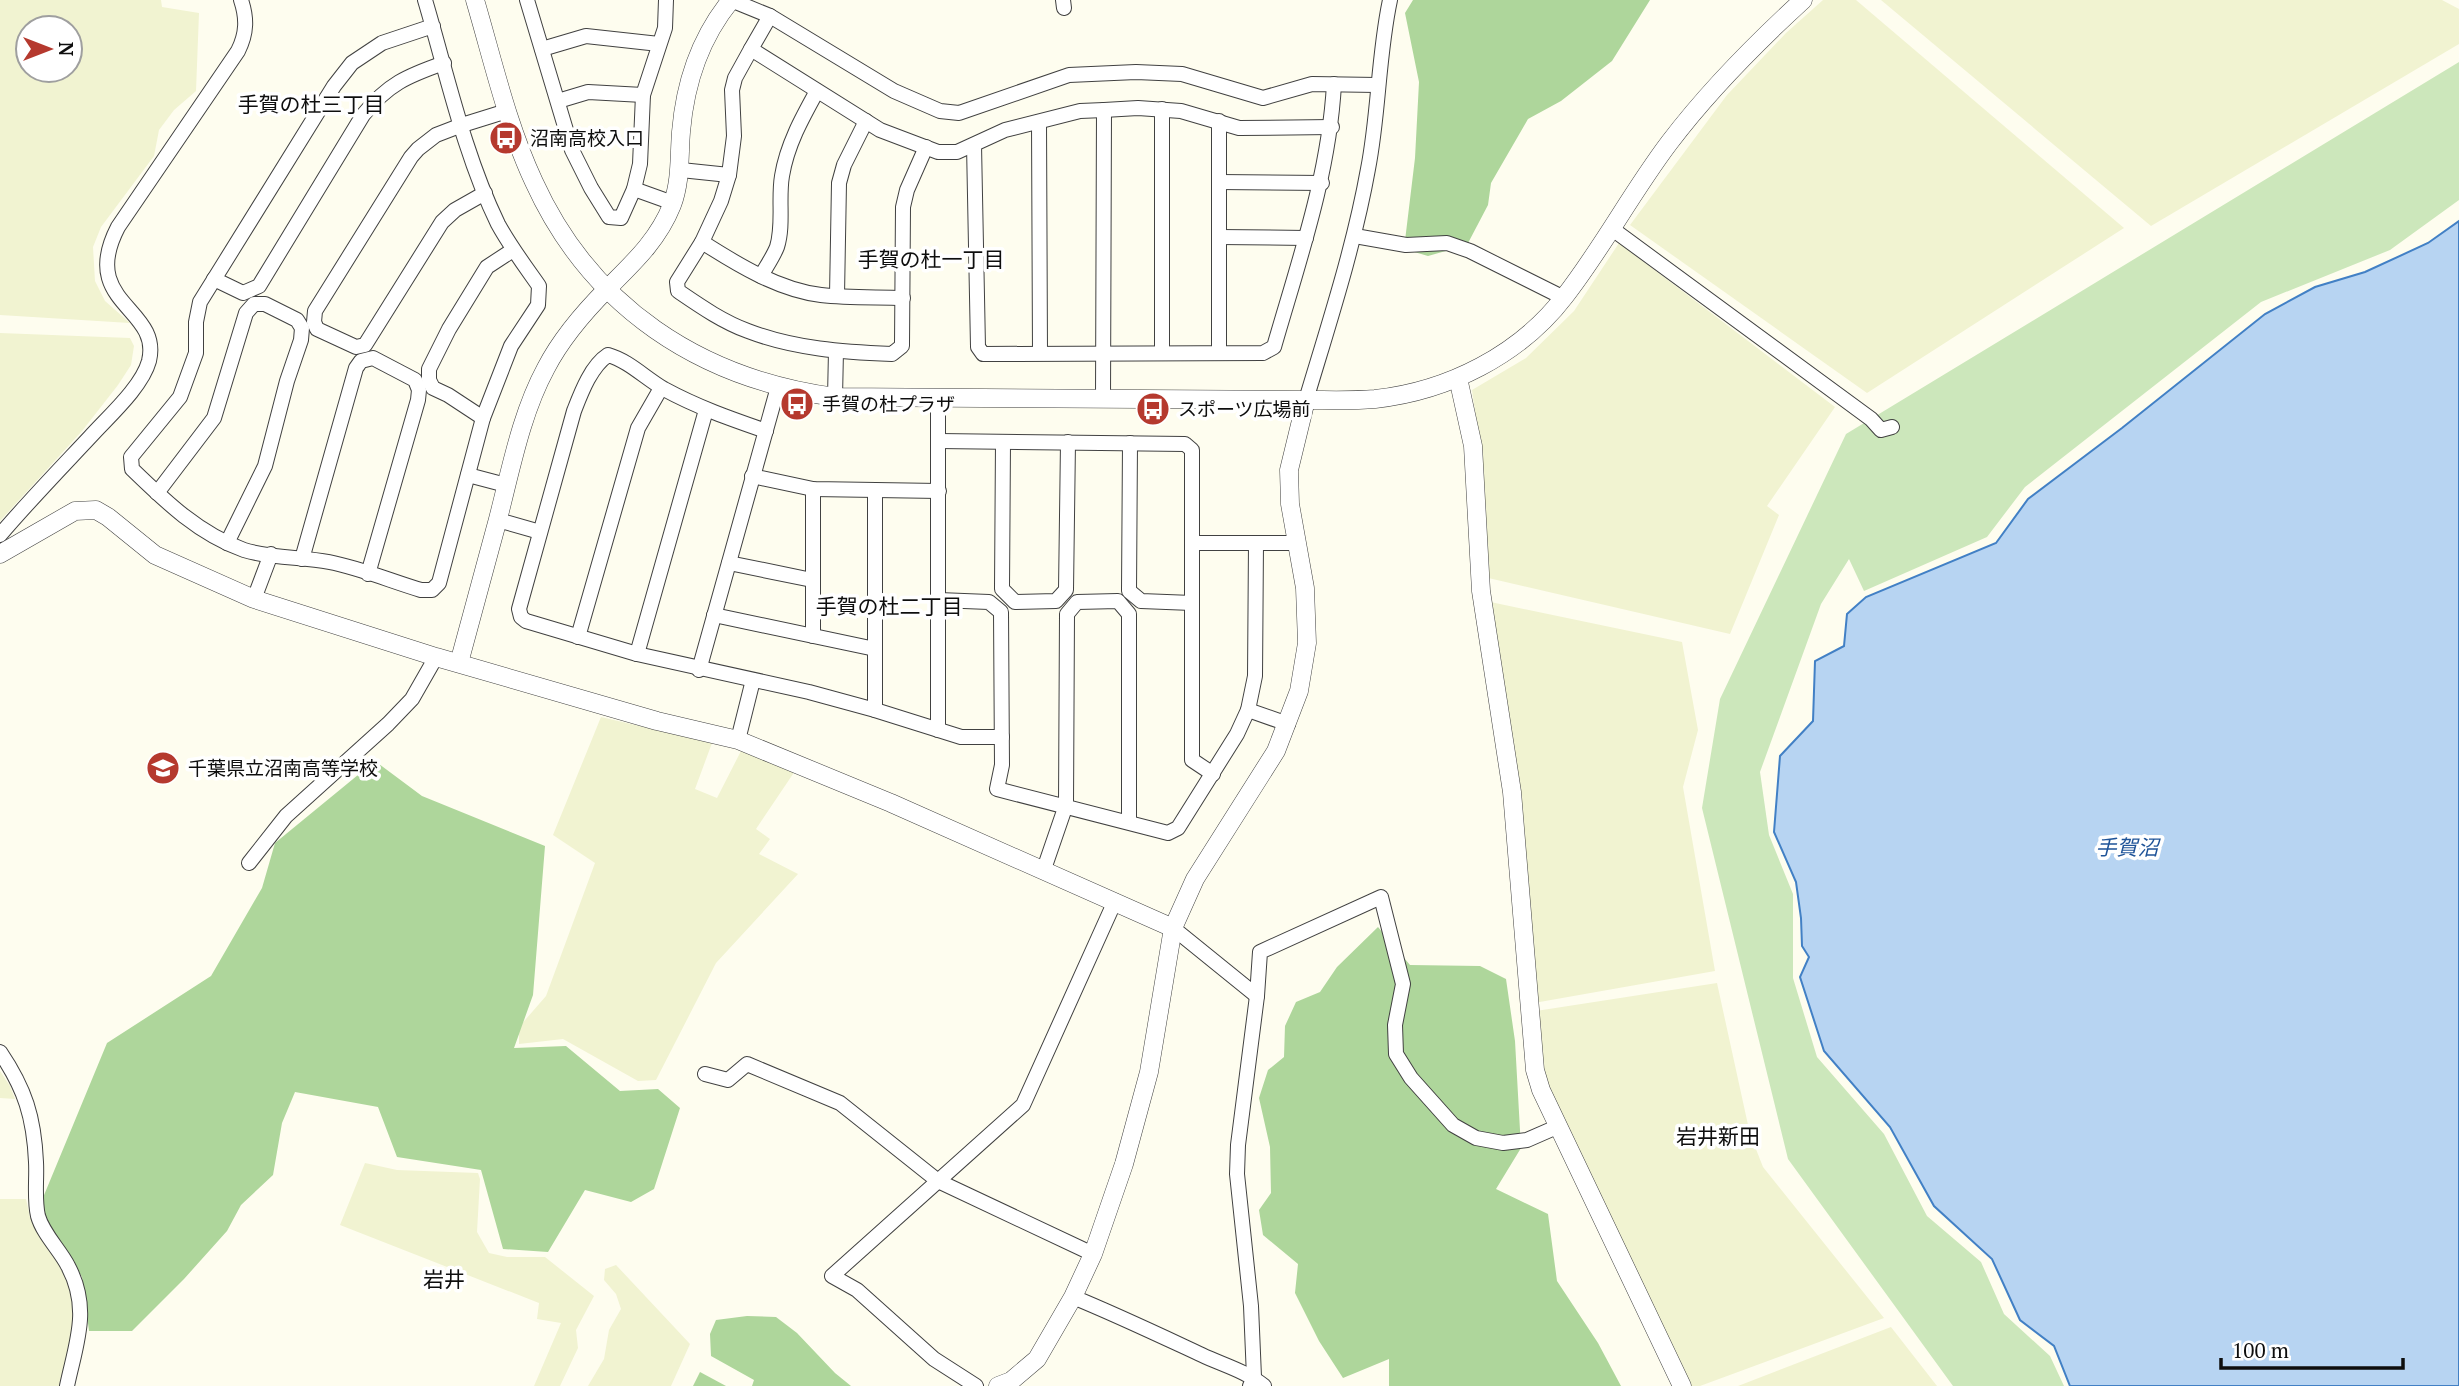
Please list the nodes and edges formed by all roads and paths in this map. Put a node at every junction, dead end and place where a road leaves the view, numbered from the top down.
1 (241, 0) edge
2 (425, 0) edge
3 (475, 0) edge
4 (527, 0) edge
5 (666, 0) edge
6 (731, 0) edge
7 (1390, 0) edge
8 (1803, 0) edge
9 (770, 16) junction
10 (433, 26) junction
11 (659, 44) junction
12 (542, 49) junction
13 (751, 49) junction
14 (444, 63) junction
15 (1334, 84) junction
16 (1377, 85) junction
17 (817, 90) junction
18 (643, 96) junction
19 (558, 102) junction
20 (1162, 109) junction
21 (1104, 110) junction
22 (507, 111) junction
23 (866, 121) junction
24 (1219, 121) junction
25 (1039, 122) junction
26 (462, 125) junction
27 (1332, 127) junction
28 (974, 145) junction
29 (926, 147) junction
30 (681, 170) junction
31 (729, 175) junction
32 (1219, 182) junction
33 (1322, 183) junction
34 (634, 189) junction
35 (485, 193) junction
36 (673, 203) junction
37 (1611, 228) junction
38 (1355, 236) junction
39 (1219, 237) junction
40 (1306, 238) junction
41 (702, 242) junction
42 (513, 250) junction
43 (761, 276) junction
44 (214, 279) junction
45 (607, 289) junction
46 (837, 296) junction
47 (904, 298) junction
48 (1564, 298) junction
49 (836, 351) junction
50 (1162, 352) junction
51 (1219, 352) junction
52 (1040, 353) junction
53 (1103, 354) junction
54 (1458, 378) junction
55 (778, 387) junction
56 (661, 388) junction
57 (835, 397) junction
58 (1103, 398) junction
59 (938, 399) junction
60 (1306, 400) junction
61 (706, 410) junction
62 (483, 418) junction
63 (1892, 427) dead end
64 (766, 430) junction
65 (939, 441) junction
66 (1003, 442) junction
67 (1068, 442) junction
68 (1130, 443) junction
69 (468, 475) junction
70 (752, 476) junction
71 (506, 485) junction
72 (813, 489) junction
73 (875, 491) junction
74 (939, 491) junction
75 (157, 493) junction
76 (498, 520) junction
77 (540, 532) junction
78 (0, 535) edge
79 (227, 542) junction
80 (1192, 543) junction
81 (1256, 543) junction
82 (1298, 543) junction
83 (0, 554) edge
84 (271, 554) junction
85 (302, 559) junction
86 (729, 563) junction
87 (368, 574) junction
88 (811, 580) junction
89 (254, 599) junction
90 (939, 600) junction
91 (1192, 603) junction
92 (714, 615) junction
93 (813, 636) junction
94 (578, 637) junction
95 (875, 649) junction
96 (637, 654) junction
97 (436, 657) junction
98 (459, 663) junction
99 (699, 670) junction
100 (753, 680) junction
101 (875, 710) junction
102 (1248, 710) junction
103 (1288, 724) junction
104 (938, 730) junction
105 (1002, 737) junction
106 (738, 740) junction
107 (1213, 774) junction
108 (1066, 805) junction
109 (1129, 822) junction
110 (249, 863) dead end
111 (1044, 869) junction
112 (1115, 901) junction
113 (1173, 928) junction
114 (1257, 996) junction
115 (0, 1052) edge
116 (705, 1074) dead end
117 (1559, 1126) junction
118 (938, 1181) junction
119 (1093, 1254) junction
120 (1073, 1297) junction
121 (1256, 1383) edge
122 (67, 1386) edge
123 (976, 1386) edge
124 (998, 1386) edge
125 (1682, 1386) edge

1 - 78 street
2 - 10 street
3 - 22 street
4 - 12 street
5 - 11 street
6 - 9 street
6 - 30 street
7 - 16 street
8 - 37 street
9 - 13 street
9 - 15 street
10 - 14 street
10 - 44 street
11 - 12 street
11 - 18 street
12 - 19 street
13 - 17 street
13 - 31 street
14 - 26 street
14 - 44 street
15 - 16 street
15 - 27 street
16 - 38 street
17 - 23 street
17 - 43 street
18 - 19 street
18 - 34 street
19 - 34 street
20 - 21 street
20 - 24 street
20 - 50 street
21 - 25 street
21 - 53 street
22 - 26 street
22 - 45 street
23 - 29 street
23 - 46 street
24 - 27 street
24 - 32 street
25 - 28 street
25 - 52 street
26 - 35 street
26 - 35 street
27 - 33 street
28 - 29 street
28 - 52 street
29 - 47 street
30 - 31 street
30 - 36 street
31 - 41 street
32 - 33 street
32 - 39 street
33 - 40 street
34 - 36 street
35 - 42 street
36 - 45 street
37 - 48 street
37 - 63 street
38 - 48 street
38 - 60 street
39 - 40 street
39 - 51 street
40 - 51 street
41 - 43 street
41 - 49 street
42 - 62 street
42 - 62 street
43 - 46 street
44 - 75 street
45 - 55 street
45 - 71 street
46 - 47 street
47 - 49 street
48 - 54 street
49 - 57 street
50 - 51 street
50 - 53 street
52 - 53 street
53 - 58 street
54 - 60 street
54 - 117 street
55 - 57 street
55 - 64 street
56 - 61 street
56 - 77 street
56 - 94 street
57 - 59 street
58 - 59 street
58 - 60 street
59 - 65 street
60 - 82 street
61 - 64 street
61 - 96 street
62 - 69 street
64 - 70 street
65 - 66 street
65 - 74 street
66 - 67 street
66 - 67 street
67 - 68 street
68 - 80 street
68 - 91 street
69 - 71 street
69 - 87 street
70 - 72 street
70 - 86 street
71 - 76 street
72 - 73 street
72 - 88 street
73 - 74 street
73 - 95 street
74 - 90 street
75 - 79 street
75 - 79 street
76 - 77 street
76 - 98 street
77 - 94 street
79 - 84 street
80 - 81 street
80 - 91 street
81 - 82 street
81 - 102 street
82 - 103 street
83 - 89 street
84 - 85 street
84 - 89 street
85 - 87 street
85 - 87 street
86 - 88 street
86 - 92 street
88 - 93 street
89 - 97 street
90 - 104 street
90 - 105 street
91 - 107 street
92 - 93 street
92 - 99 street
93 - 95 street
94 - 96 street
95 - 101 street
96 - 99 street
97 - 98 street
97 - 110 street
98 - 106 street
99 - 100 street
100 - 101 street
100 - 106 street
101 - 104 street
102 - 103 street
102 - 107 street
103 - 113 street
104 - 105 street
105 - 108 street
106 - 111 street
107 - 109 street
108 - 109 street
108 - 109 street
108 - 111 street
111 - 112 street
112 - 113 street
112 - 118 street
113 - 114 street
113 - 119 street
114 - 117 street
114 - 121 street
115 - 122 street
116 - 118 street
117 - 125 street
118 - 119 street
118 - 123 street
119 - 120 street
120 - 121 street
120 - 124 street

